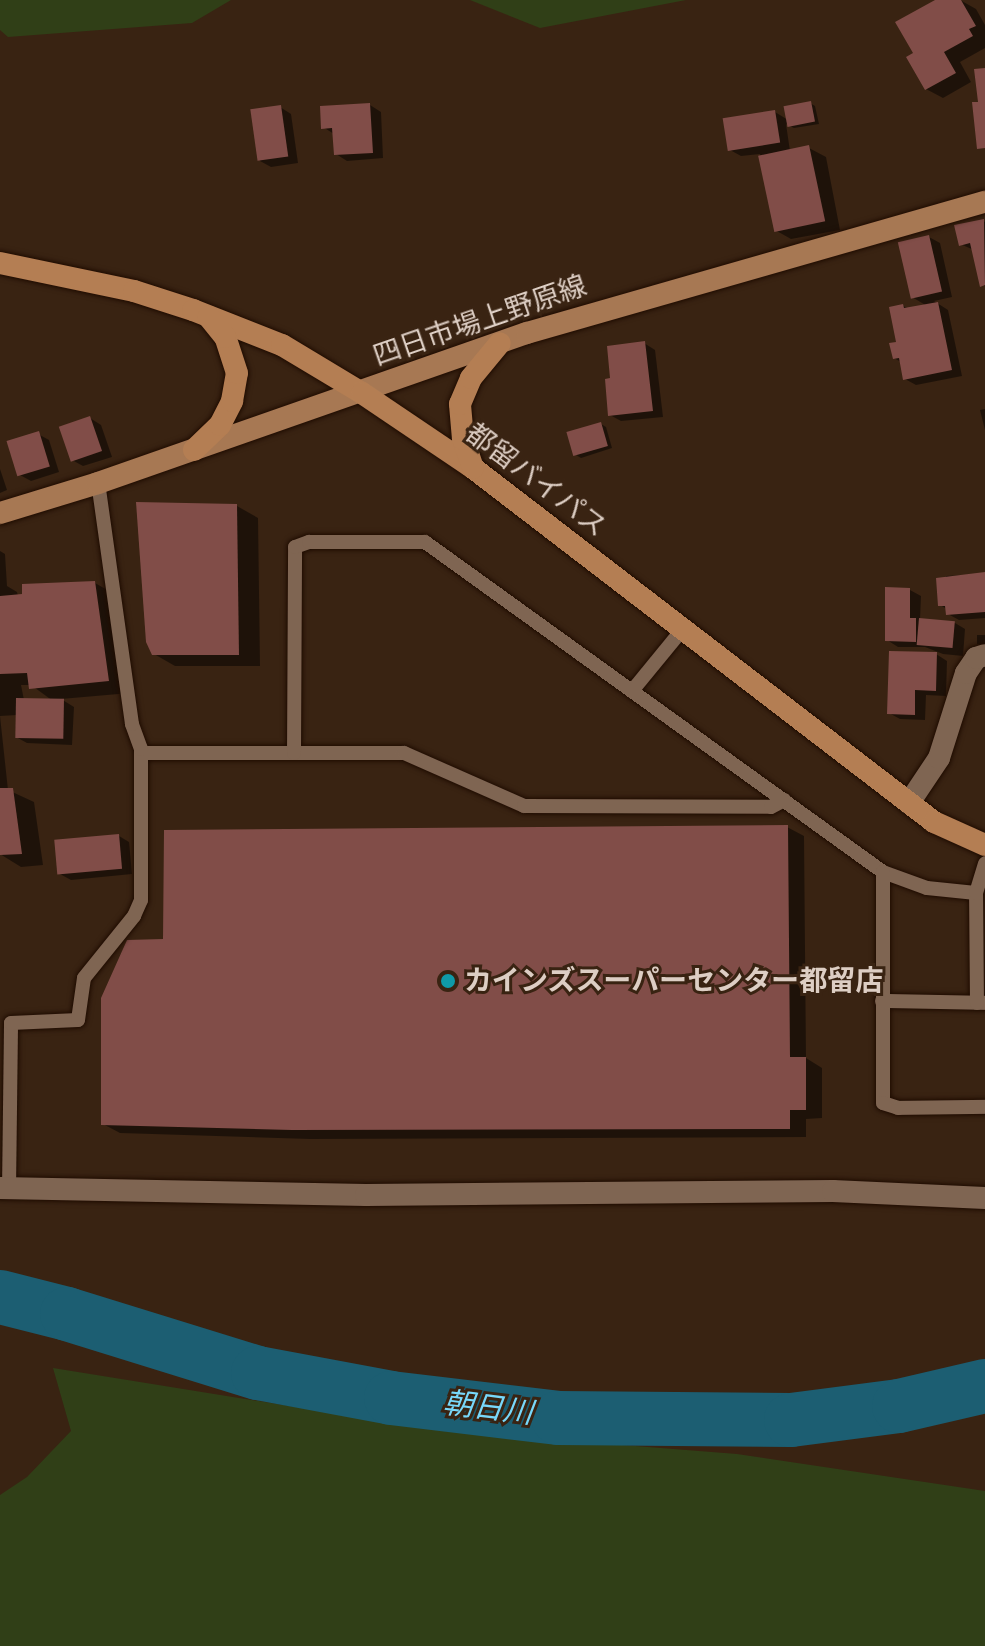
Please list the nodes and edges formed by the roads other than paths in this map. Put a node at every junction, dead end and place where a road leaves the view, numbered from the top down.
1 (985, 202) edge
2 (0, 263) edge
3 (209, 316) junction
4 (500, 343) junction
5 (362, 393) junction
6 (194, 450) junction
7 (473, 468) junction
8 (98, 483) junction
9 (0, 513) edge
10 (682, 630) junction
11 (985, 655) edge
12 (632, 691) junction
13 (141, 753) junction
14 (294, 753) junction
15 (784, 800) junction
16 (909, 803) junction
17 (985, 845) edge
18 (985, 863) edge
19 (883, 872) junction
20 (976, 893) junction
21 (882, 1001) junction
22 (981, 1003) edge
23 (985, 1107) edge
24 (4, 1189) edge
25 (985, 1198) edge

1 - 4 main road, 四日市場上野原線
2 - 3 highway, 都留バイパス
3 - 5 highway, 都留バイパス
3 - 6 highway
4 - 5 main road, 四日市場上野原線
4 - 7 highway
5 - 6 main road, 四日市場上野原線
5 - 7 highway, 都留バイパス
6 - 8 main road, 四日市場上野原線
7 - 10 highway, 都留バイパス
8 - 9 main road, 四日市場上野原線
8 - 13 lane
10 - 12 lane
10 - 16 highway, 都留バイパス
11 - 16 street
12 - 14 lane
12 - 15 lane
13 - 14 lane
13 - 24 lane
14 - 15 lane
15 - 19 lane
16 - 17 highway, 都留バイパス
18 - 20 lane
19 - 20 lane
19 - 21 lane
20 - 22 lane
21 - 22 lane
21 - 23 lane
24 - 25 street

